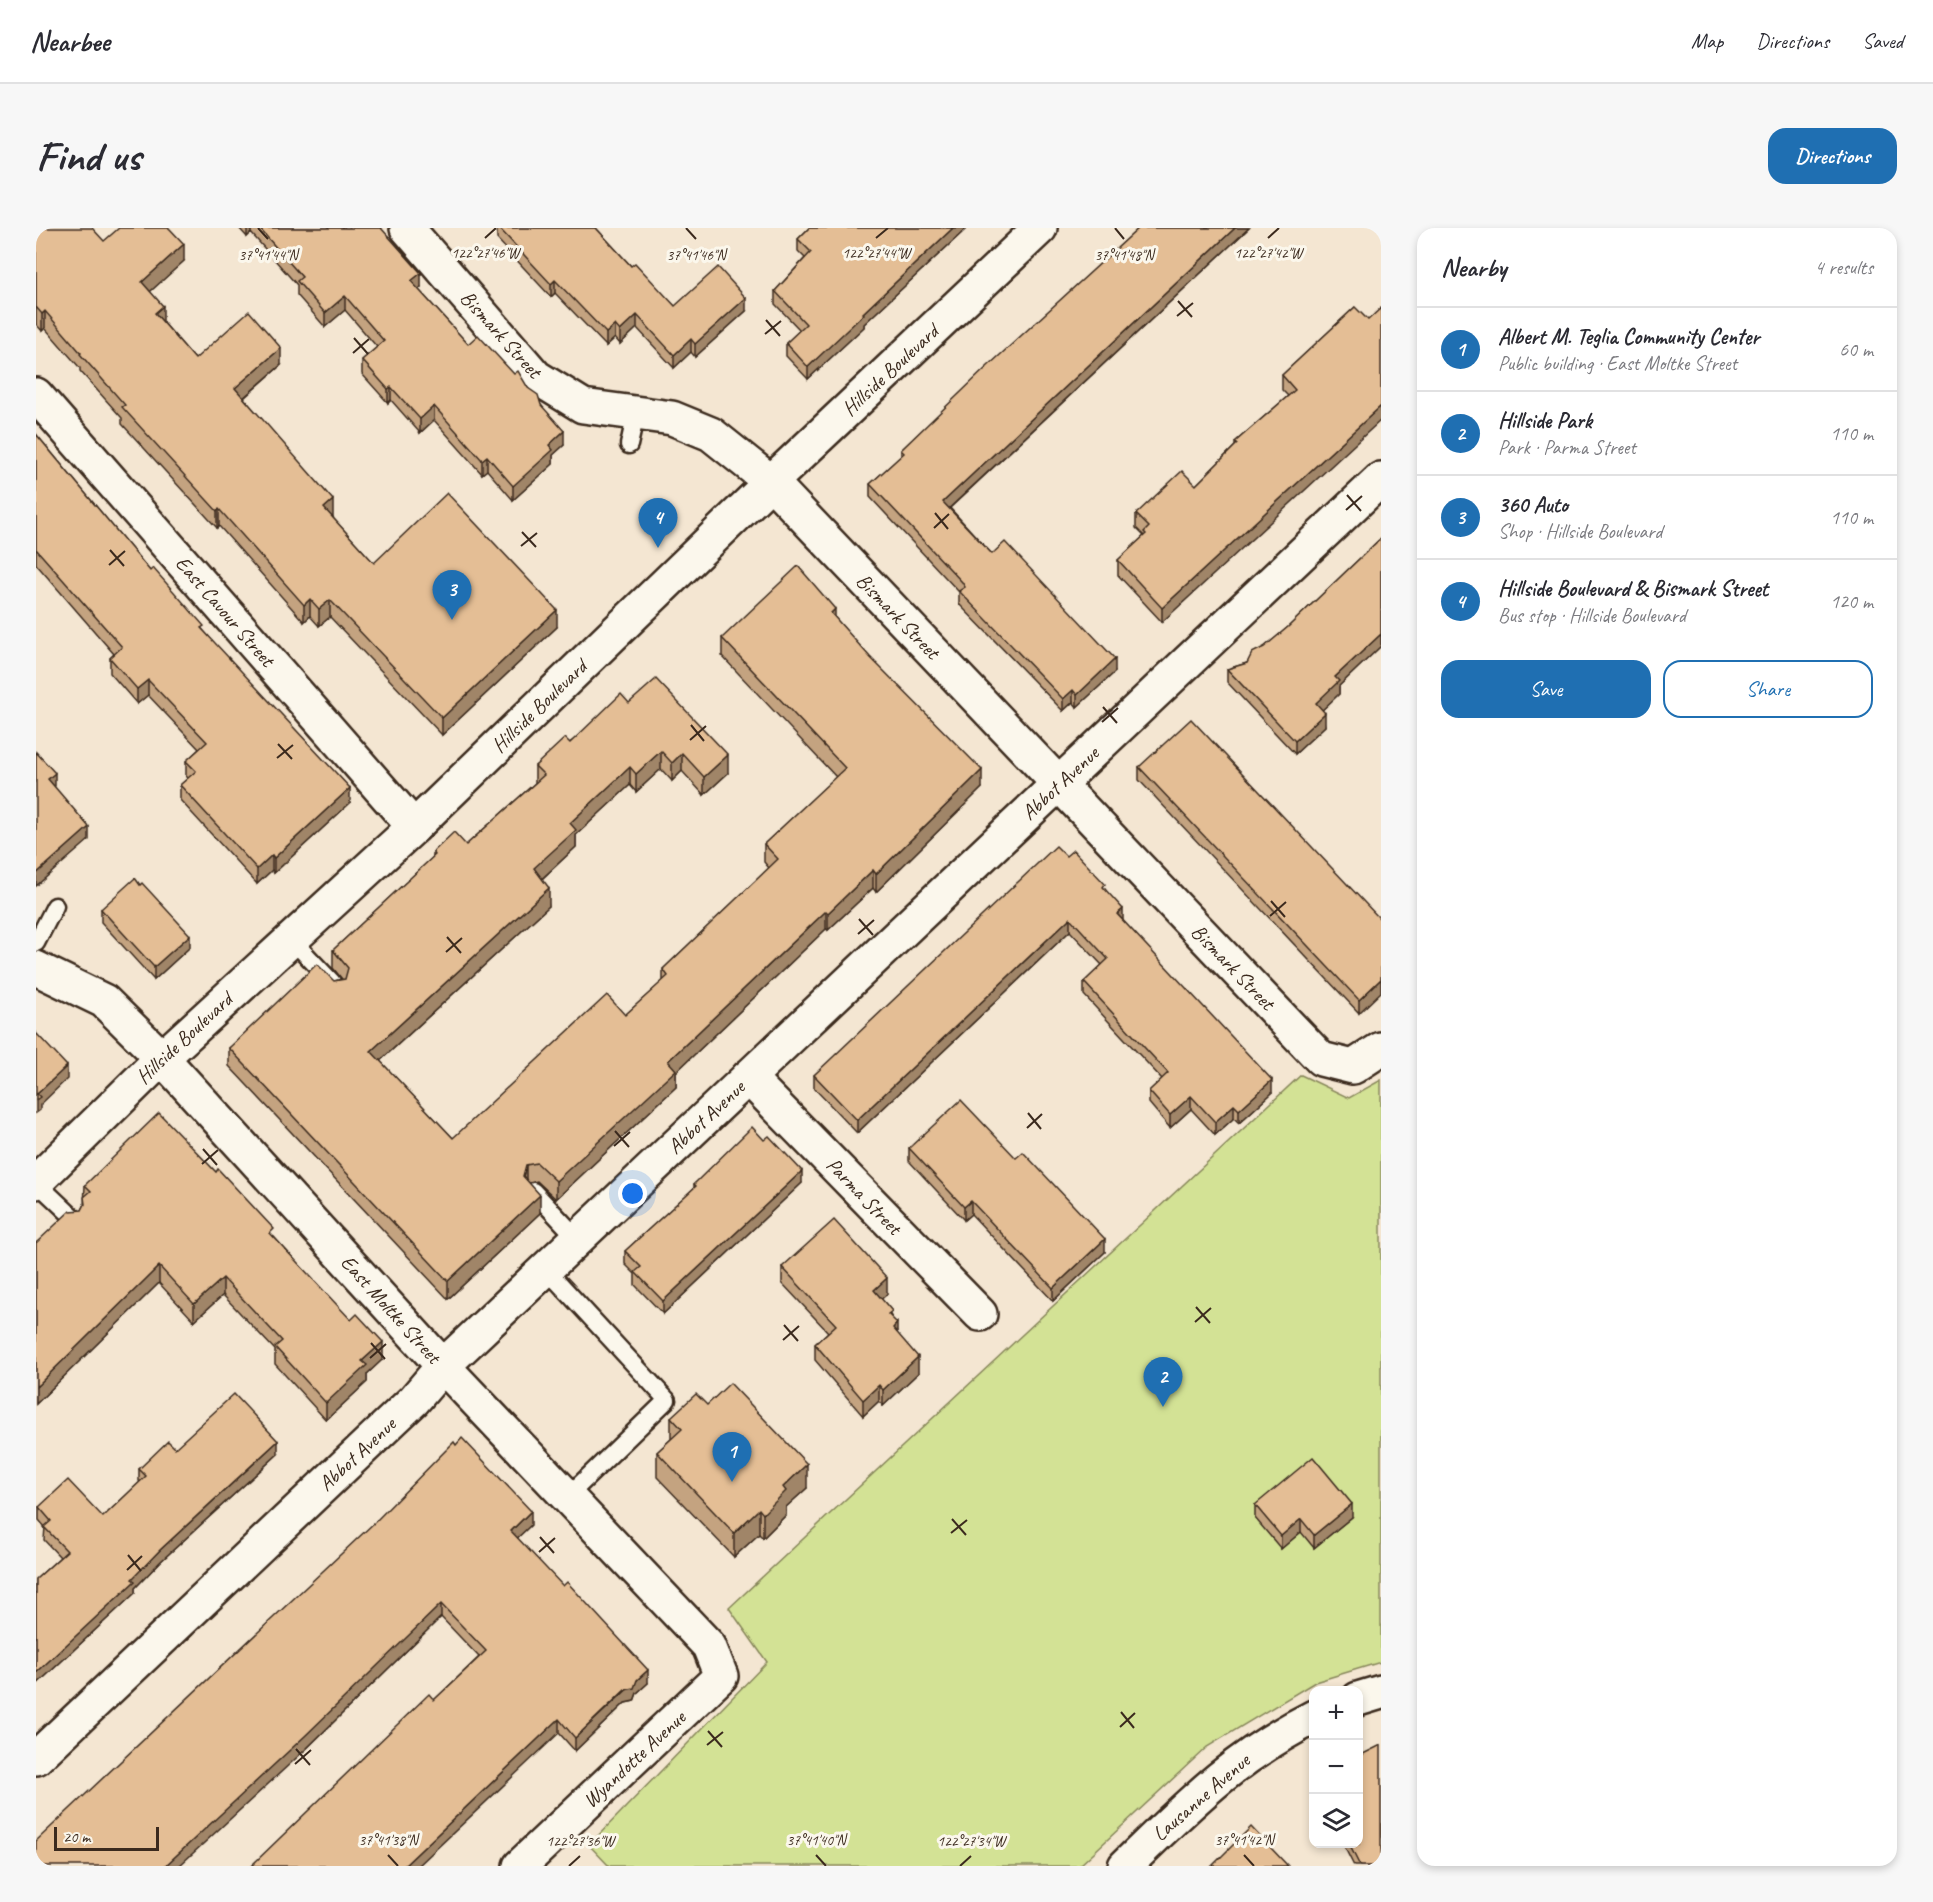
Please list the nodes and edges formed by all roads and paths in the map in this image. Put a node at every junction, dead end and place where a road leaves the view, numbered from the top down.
1 (1040, 228) edge
2 (423, 234) edge
3 (36, 395) edge
4 (636, 413) junction
5 (629, 445) dead end
6 (1381, 479) edge
7 (771, 482) junction
8 (1058, 784) junction
9 (414, 827) junction
10 (56, 906) dead end
11 (291, 939) junction
12 (36, 943) edge
13 (36, 968) edge
14 (338, 989) edge
15 (1381, 1049) edge
16 (162, 1058) junction
17 (748, 1077) junction
18 (36, 1182) edge
19 (533, 1191) edge
20 (75, 1219) edge
21 (578, 1239) junction
22 (546, 1269) junction
23 (980, 1314) dead end
24 (443, 1366) junction
25 (567, 1497) junction
26 (721, 1676) joint
27 (1381, 1692) edge
28 (1363, 1698) edge
29 (1309, 1720) edge
30 (36, 1758) edge
31 (520, 1866) edge
32 (1125, 1866) edge

1 - 7 street, Hillside Boulevard
2 - 4 street, Bismark Street
3 - 9 street, East Cavour Street
4 - 5 lane
4 - 7 street, Bismark Street
6 - 8 street, Abbot Avenue
7 - 8 street, Bismark Street
7 - 9 street, Hillside Boulevard
8 - 15 street, Bismark Street
8 - 17 street, Abbot Avenue
9 - 11 street, Hillside Boulevard
10 - 12 lane
11 - 14 lane
11 - 16 street, Hillside Boulevard
13 - 16 street, East Moltke Street
16 - 18 street, Hillside Boulevard
16 - 24 street, East Moltke Street
17 - 21 street, Abbot Avenue
17 - 23 street, Parma Street
18 - 20 lane
19 - 21 lane
21 - 22 street, Abbot Avenue
22 - 24 street, Abbot Avenue
22 - 25 lane
24 - 25 street, East Moltke Street
24 - 30 street, Abbot Avenue
25 - 26 street, East Moltke Street
26 - 31 street, Wyandotte Avenue
27 - 28 street
29 - 32 street, Lausanne Avenue

